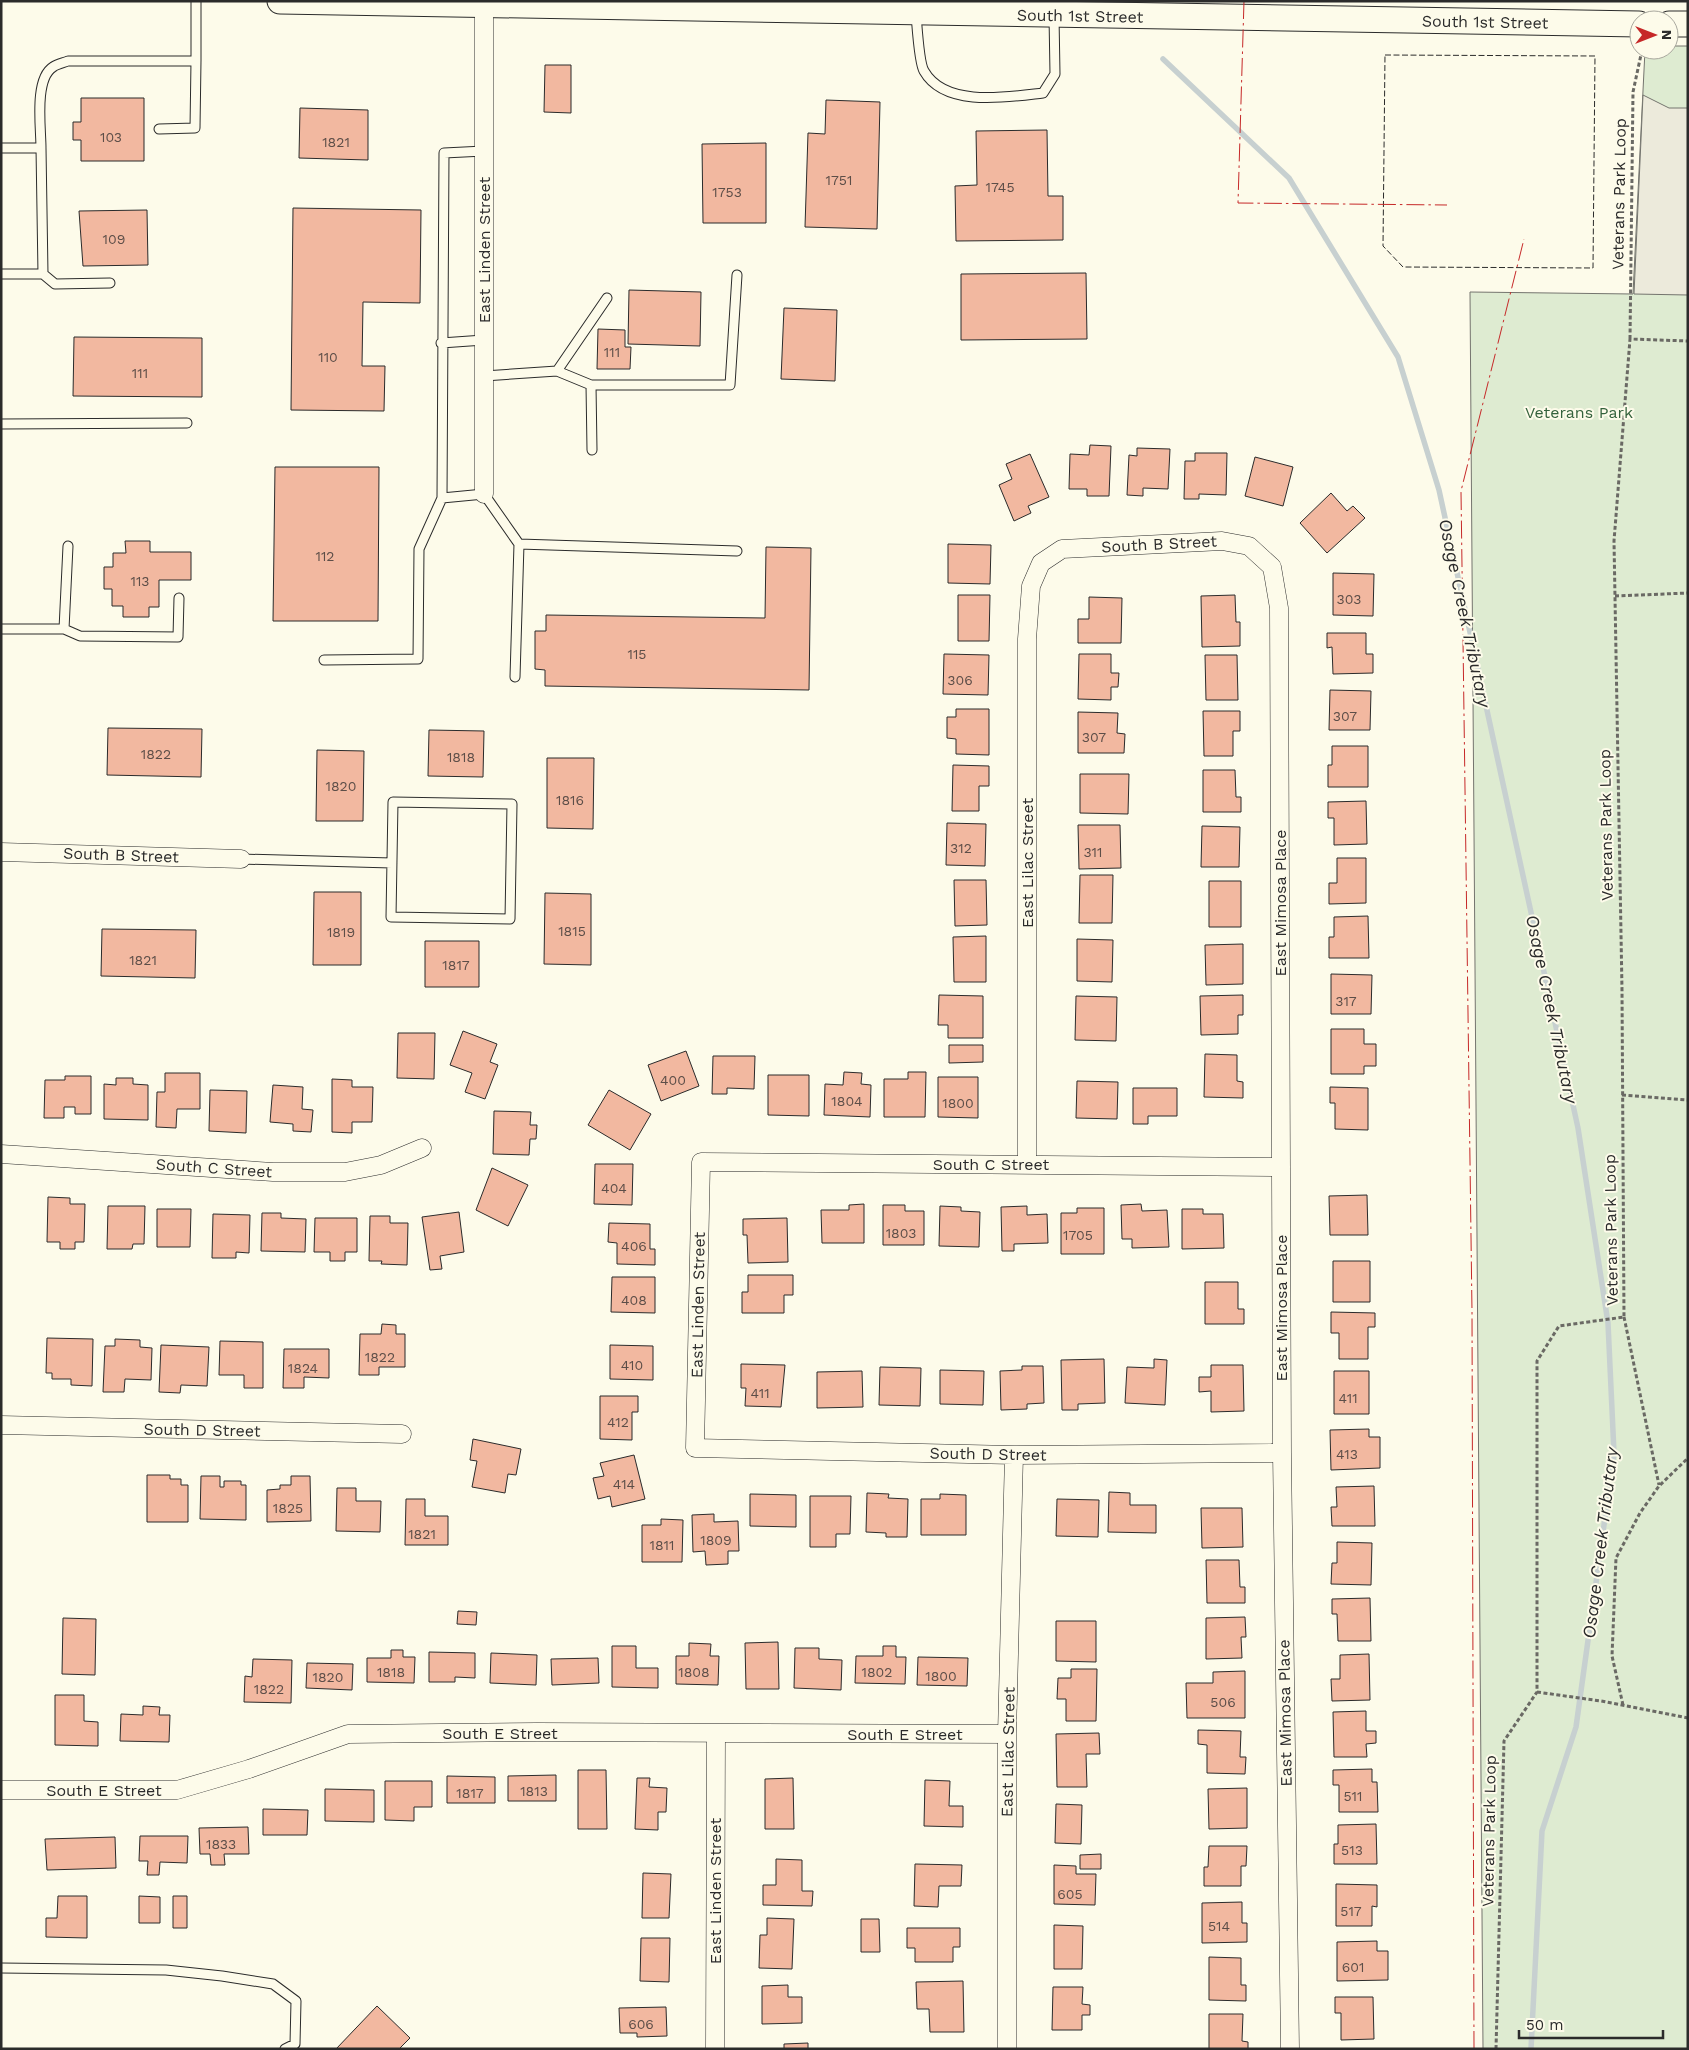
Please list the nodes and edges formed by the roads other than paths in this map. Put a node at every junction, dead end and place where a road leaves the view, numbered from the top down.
1 (196, 1) edge
2 (280, 1) edge
3 (498, 4) edge
4 (716, 5) edge
5 (916, 13) junction
6 (1054, 16) junction
7 (1629, 24) edge
8 (196, 61) junction
9 (160, 128) dead end
10 (1, 148) edge
11 (41, 148) junction
12 (484, 151) junction
13 (1, 274) edge
14 (43, 274) junction
15 (737, 275) dead end
16 (110, 283) dead end
17 (607, 298) dead end
18 (484, 340) junction
19 (441, 343) junction
20 (558, 372) junction
21 (484, 376) junction
22 (591, 385) junction
23 (187, 423) dead end
24 (1, 424) edge
25 (592, 450) dead end
26 (484, 494) junction
27 (442, 498) junction
28 (519, 544) junction
29 (68, 546) dead end
30 (737, 551) dead end
31 (1041, 563) joint
32 (1272, 567) joint
33 (179, 598) dead end
34 (1, 629) edge
35 (64, 629) junction
36 (324, 660) dead end
37 (515, 677) dead end
38 (1, 852) edge
39 (241, 859) joint
40 (392, 863) junction
41 (422, 1148) dead end
42 (1, 1154) edge
43 (702, 1162) joint
44 (1027, 1165) junction
45 (1281, 1166) junction
46 (1, 1425) edge
47 (402, 1434) dead end
48 (695, 1448) joint
49 (1282, 1453) junction
50 (1014, 1455) junction
51 (716, 1733) junction
52 (1007, 1734) junction
53 (1, 1790) edge
54 (1, 1968) edge
55 (285, 2049) edge
56 (714, 2049) edge
57 (1007, 2049) edge
58 (1290, 2049) edge

1 - 8 lane
2 - 3 street, South 1st Street
3 - 4 street, South 1st Street
3 - 12 street, East Linden Street
4 - 5 street, South 1st Street
5 - 6 street, South 1st Street
5 - 6 lane
6 - 7 street, South 1st Street
8 - 9 lane
8 - 11 lane
10 - 11 lane
11 - 14 lane
12 - 18 street, East Linden Street
12 - 19 lane
13 - 14 lane
14 - 16 lane
15 - 22 lane
17 - 20 lane
18 - 19 lane
18 - 21 street, East Linden Street
19 - 27 lane
20 - 21 lane
20 - 22 lane
21 - 26 street, East Linden Street
22 - 25 lane
23 - 24 lane
26 - 27 lane
26 - 28 lane
27 - 36 lane
28 - 30 lane
28 - 37 lane
29 - 35 lane
31 - 32 street, South B Street
31 - 44 street, East Lilac Street
32 - 45 street, East Mimosa Place
33 - 35 lane
34 - 35 lane
38 - 39 street, South B Street
39 - 40 lane
40 - 40 lane
41 - 42 street, South C Street
43 - 44 street, South C Street
43 - 48 street, East Linden Street
44 - 45 street, South C Street
45 - 49 street, East Mimosa Place
46 - 47 street, South D Street
48 - 50 street, South D Street
49 - 50 street, South D Street
49 - 58 street, East Mimosa Place
50 - 52 street, East Lilac Street
51 - 52 street, South E Street
51 - 53 street, South E Street
51 - 56 street, East Linden Street
52 - 57 street, East Lilac Street
54 - 55 lane

